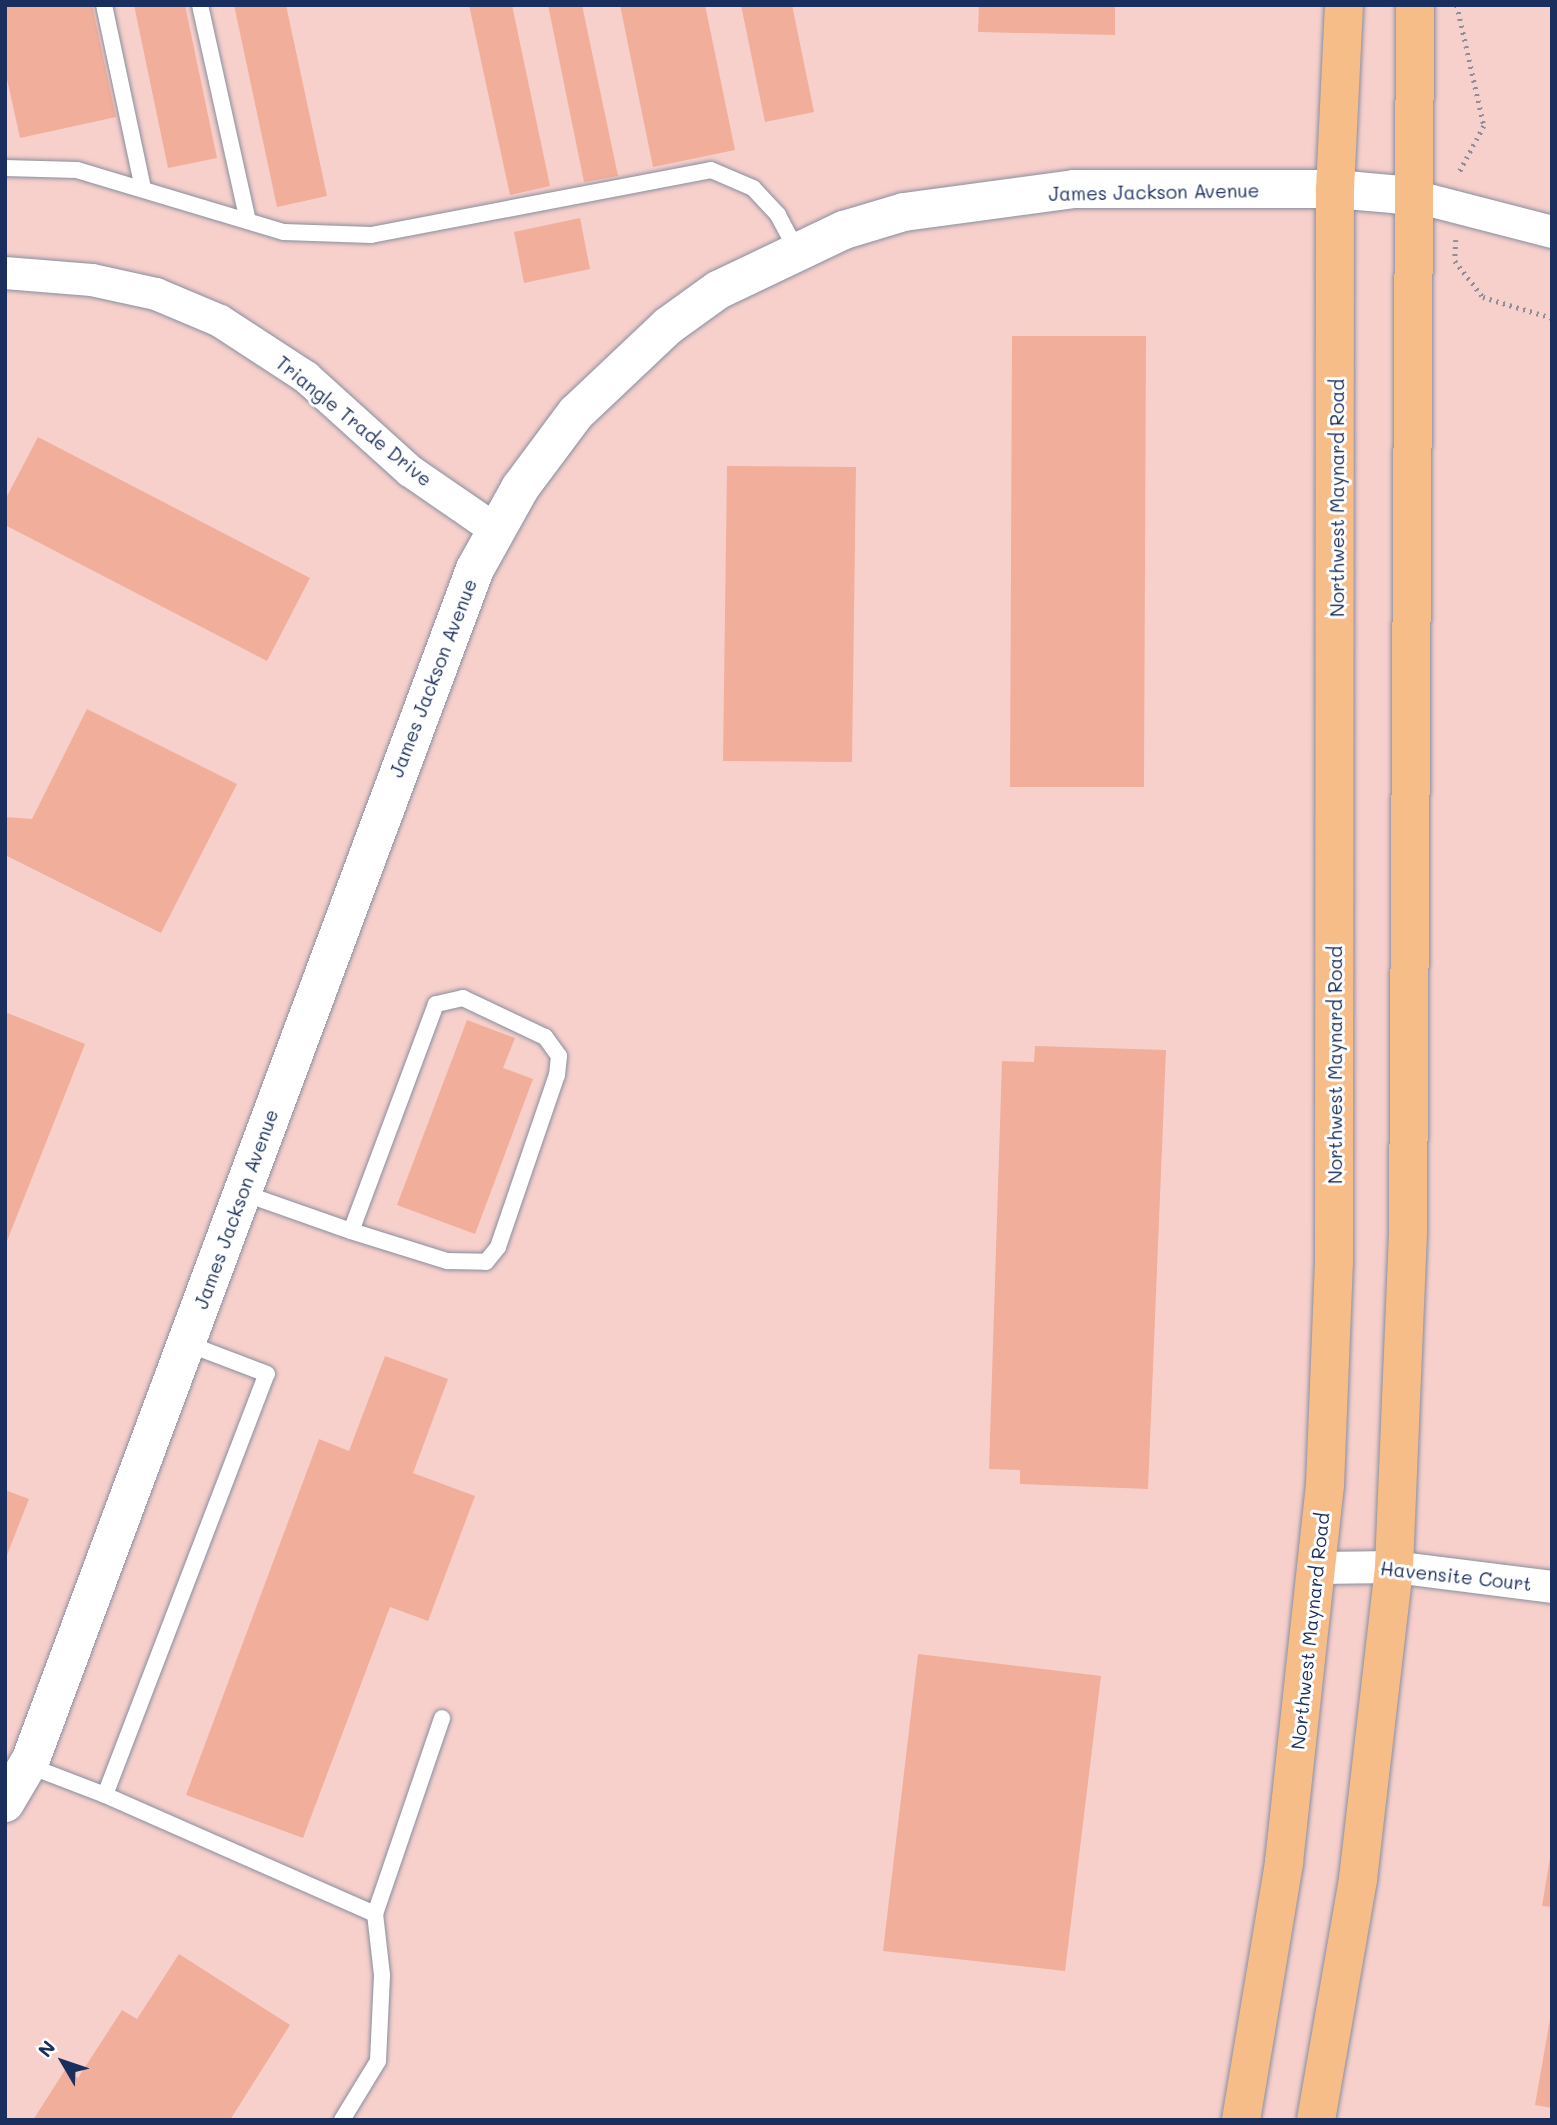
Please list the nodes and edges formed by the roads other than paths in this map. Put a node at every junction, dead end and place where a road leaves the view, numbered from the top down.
1 (104, 5) edge
2 (200, 5) edge
3 (1344, 5) edge
4 (1415, 5) edge
5 (5, 167) edge
6 (143, 188) junction
7 (1335, 189) junction
8 (1413, 196) junction
9 (248, 221) junction
10 (1552, 232) edge
11 (797, 250) junction
12 (5, 273) edge
13 (496, 530) junction
14 (243, 1193) junction
15 (351, 1231) junction
16 (186, 1343) junction
17 (1394, 1567) junction
18 (1318, 1568) junction
19 (1552, 1587) edge
20 (442, 1718) dead end
21 (27, 1765) junction
22 (105, 1795) junction
23 (5, 1803) edge
24 (375, 1914) junction
25 (342, 2120) edge
26 (1241, 2120) edge
27 (1316, 2120) edge

1 - 6 lane
2 - 9 lane
3 - 7 main road, Northwest Maynard Road
4 - 8 main road
5 - 6 lane
6 - 9 lane
7 - 8 street, James Jackson Avenue
7 - 11 street, James Jackson Avenue
7 - 18 main road, Northwest Maynard Road
8 - 10 street
8 - 17 main road
9 - 11 lane
11 - 13 street, James Jackson Avenue
12 - 13 street, Triangle Trade Drive
13 - 14 street, James Jackson Avenue
14 - 15 lane
14 - 16 street, James Jackson Avenue
15 - 15 lane
16 - 21 street, James Jackson Avenue
16 - 22 lane
17 - 18 street, Havensite Court
17 - 19 street, Havensite Court
17 - 27 main road
18 - 26 main road, Northwest Maynard Road
20 - 24 lane
21 - 22 lane
21 - 23 street, James Jackson Avenue
22 - 24 lane
24 - 25 lane

